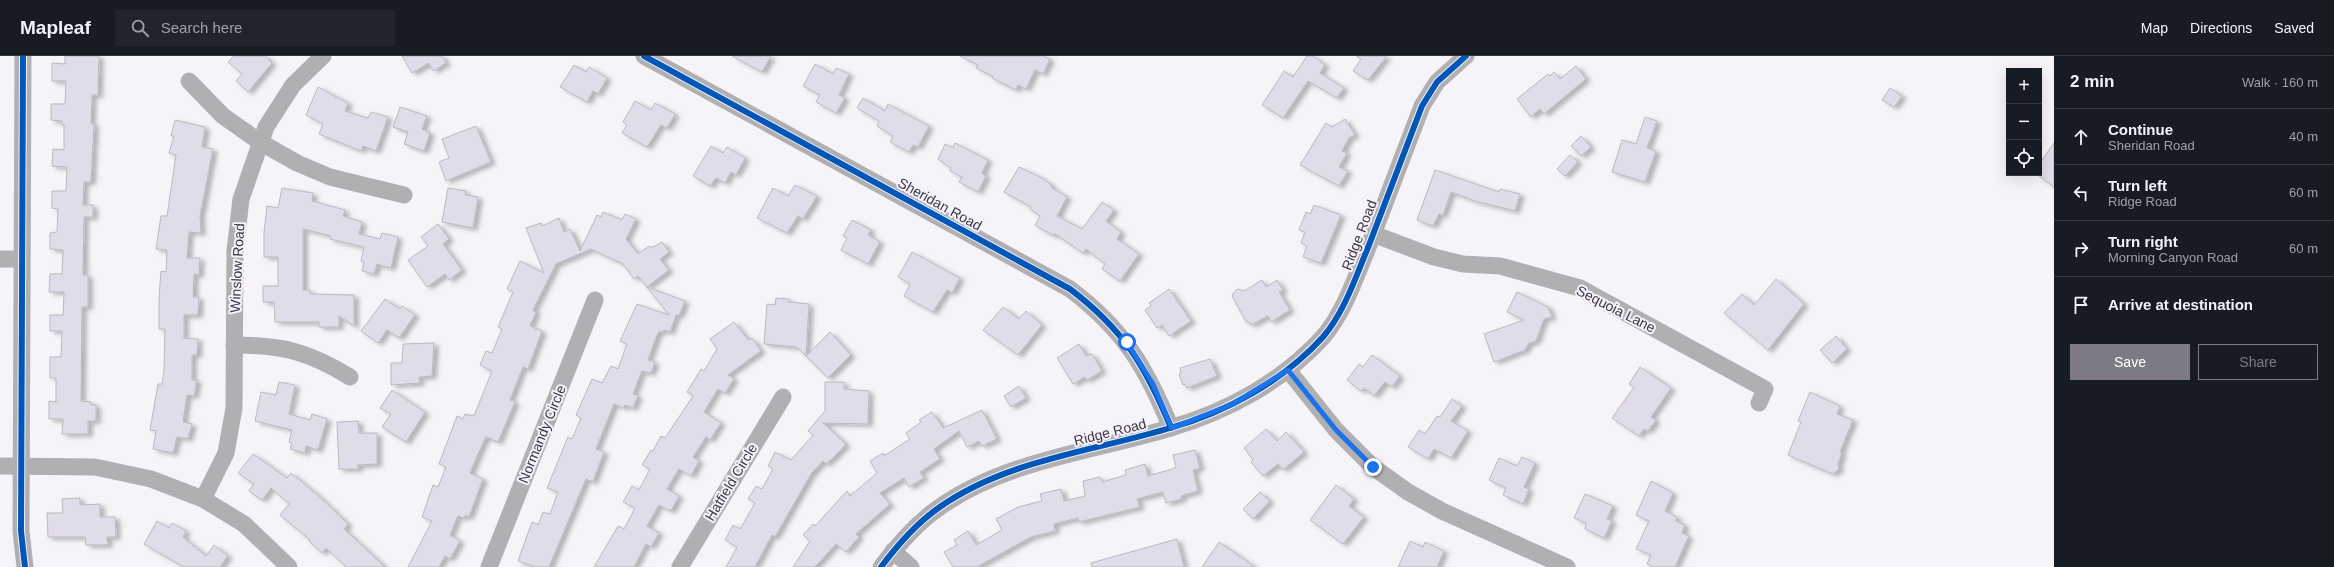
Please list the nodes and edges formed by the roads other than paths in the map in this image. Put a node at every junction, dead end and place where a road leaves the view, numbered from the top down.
1 (24, 56) edge
2 (323, 56) edge
3 (644, 56) edge
4 (1466, 56) edge
5 (189, 81) dead end
6 (260, 142) junction
7 (404, 195) dead end
8 (1373, 234) junction
9 (0, 259) edge
10 (21, 259) junction
11 (595, 300) dead end
12 (234, 345) junction
13 (1288, 370) junction
14 (350, 377) dead end
15 (782, 397) dead end
16 (1759, 403) dead end
17 (1172, 428) junction
18 (0, 466) edge
19 (21, 466) junction
20 (203, 499) junction
21 (893, 551) junction
22 (25, 567) edge
23 (289, 567) edge
24 (489, 567) edge
25 (680, 567) edge
26 (881, 567) edge
27 (911, 567) edge
28 (1567, 567) edge

1 - 10 street
2 - 6 street, Winslow Road
3 - 17 street, Sheridan Road
4 - 8 street, Ridge Road
5 - 6 street
6 - 7 street
6 - 12 street, Winslow Road
8 - 13 street, Ridge Road
8 - 16 street, Sequoia Lane
9 - 10 street
10 - 19 street
11 - 24 street, Normandy Circle
12 - 14 street
12 - 20 street, Winslow Road
13 - 17 street, Ridge Road
13 - 28 street
15 - 25 street, Hatfield Circle
17 - 21 street, Ridge Road
18 - 19 street
19 - 20 street
19 - 22 street
20 - 23 street
21 - 26 street, Ridge Road
21 - 27 street

